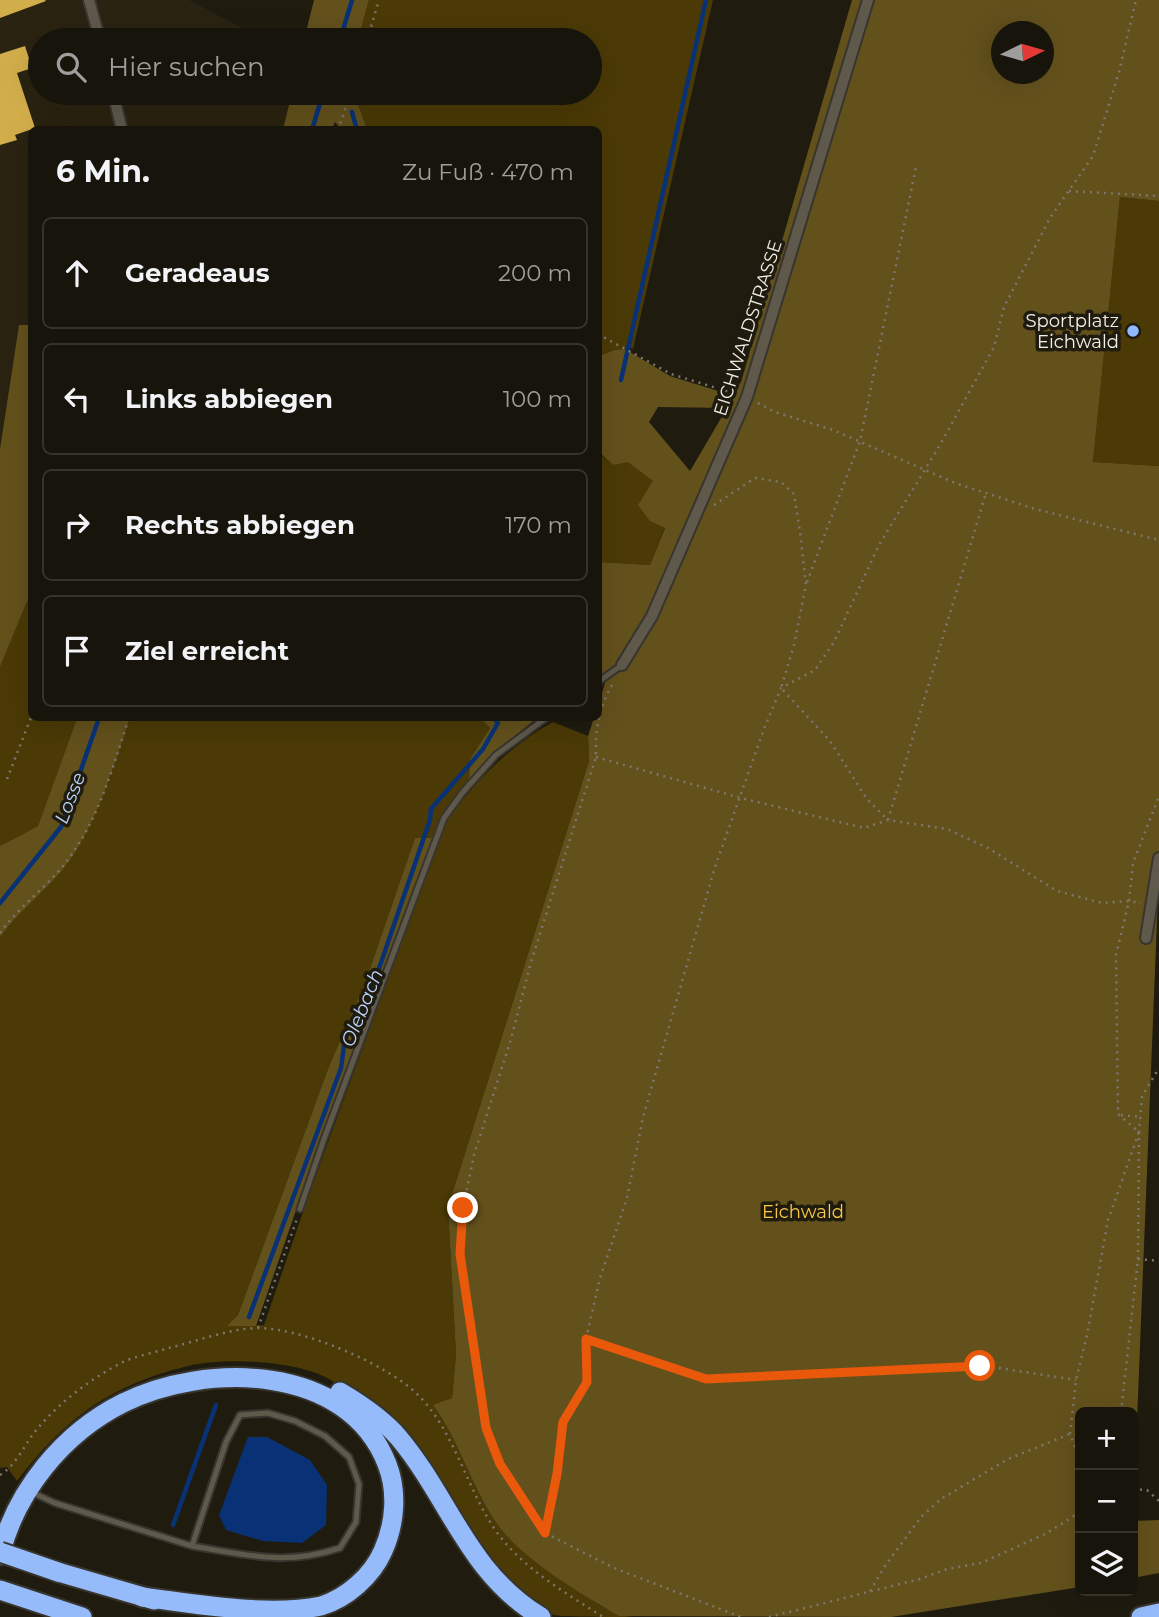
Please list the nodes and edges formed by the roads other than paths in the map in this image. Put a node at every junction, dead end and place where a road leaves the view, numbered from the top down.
1 (89, 0) edge
2 (868, 0) edge
3 (97, 28) edge
4 (116, 105) edge
5 (121, 126) edge
6 (622, 665) joint
7 (602, 679) edge
8 (542, 721) edge
9 (1158, 865) edge
10 (1146, 938) dead end
11 (300, 1209) road end
12 (28, 1490) junction
13 (0, 1526) edge
14 (192, 1546) junction
15 (0, 1554) edge
16 (0, 1590) edge
17 (142, 1597) junction
18 (1159, 1613) edge
19 (82, 1617) edge
20 (222, 1617) edge
21 (541, 1617) edge
22 (1141, 1617) edge

1 - 3 street
2 - 6 street, EICHWALDSTRASSE
4 - 5 street
6 - 7 lane, EICHWALDSTRASSE
8 - 11 lane
9 - 10 street
12 - 14 lane
12 - 15 highway
12 - 17 highway
13 - 21 highway
14 - 14 lane
15 - 17 highway, bridge
16 - 19 highway
17 - 20 highway
18 - 22 highway

